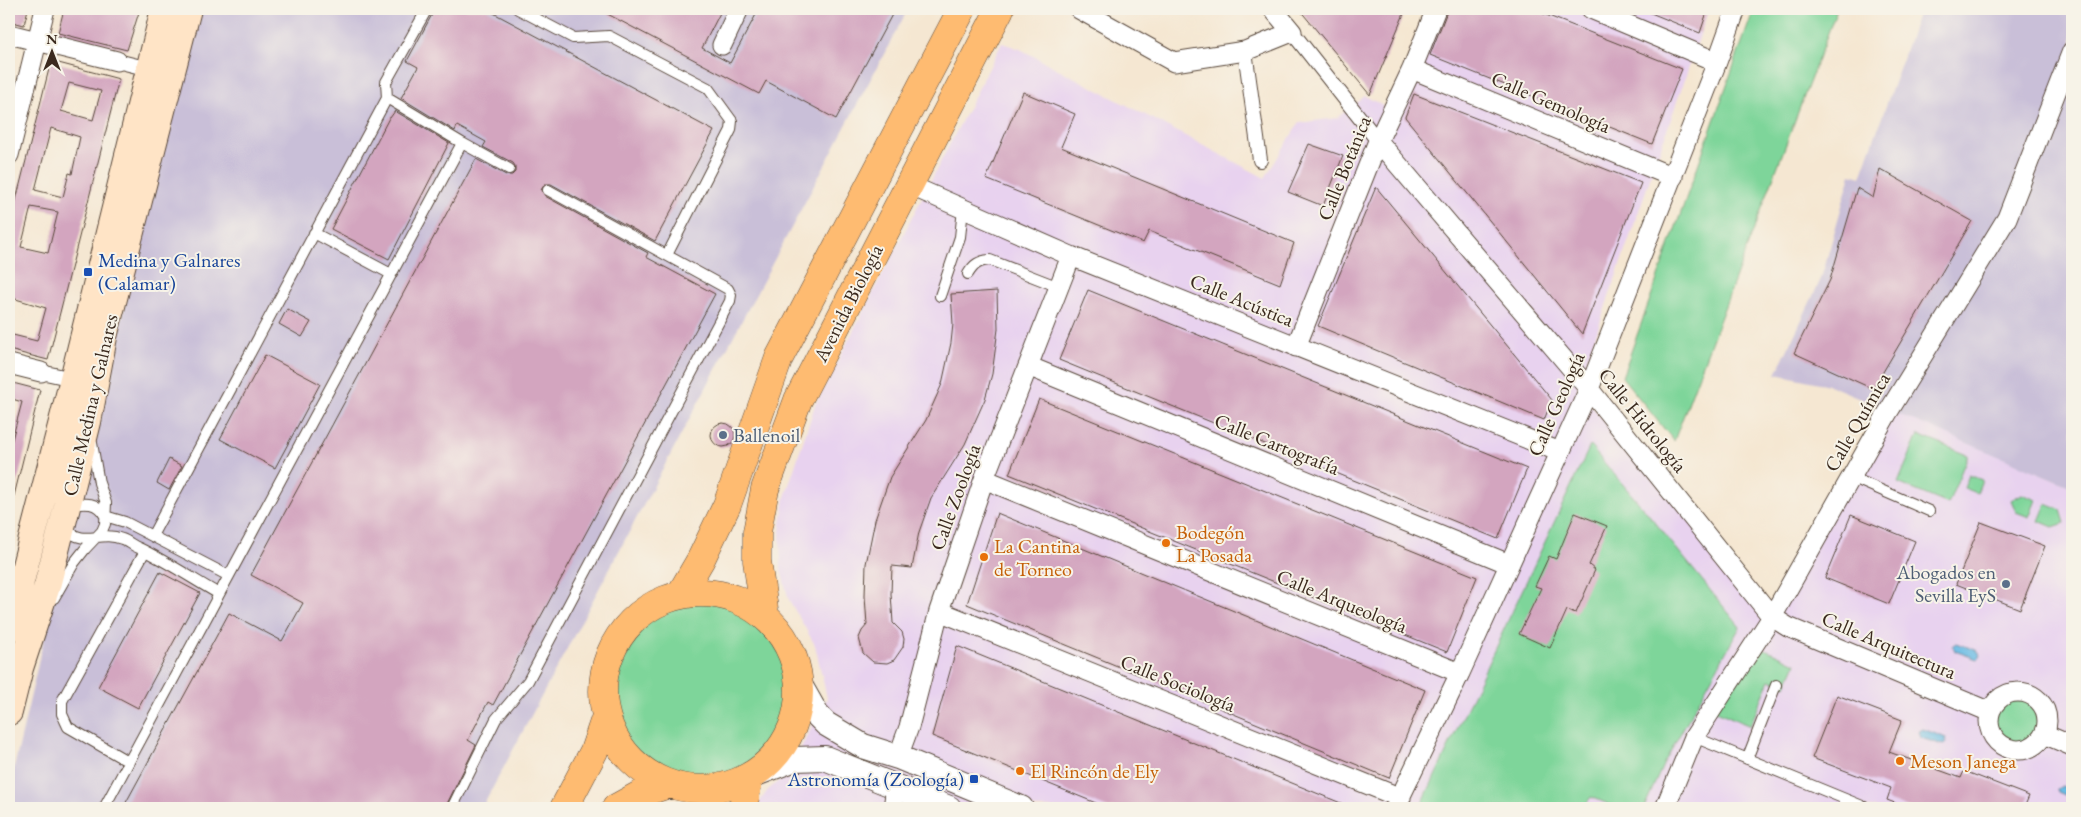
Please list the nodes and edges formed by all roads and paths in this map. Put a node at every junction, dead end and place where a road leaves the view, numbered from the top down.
1 (45, 9) edge
2 (164, 9) edge
3 (188, 9) edge
4 (427, 9) edge
5 (518, 9) edge
6 (739, 9) edge
7 (962, 9) edge
8 (1000, 9) edge
9 (1079, 9) edge
10 (1273, 9) edge
11 (1436, 9) edge
12 (1591, 9) edge
13 (1736, 9) edge
14 (1292, 32) junction
15 (9, 34) edge
16 (37, 41) junction
17 (722, 45) dead end
18 (1245, 51) junction
19 (2072, 51) edge
20 (117, 61) joint
21 (1717, 62) junction
22 (1412, 68) junction
23 (150, 69) junction
24 (387, 98) junction
25 (1378, 141) junction
26 (462, 143) junction
27 (9, 155) edge
28 (1260, 160) dead end
29 (509, 169) dead end
30 (1673, 176) junction
31 (909, 186) junction
32 (548, 190) dead end
33 (963, 209) junction
34 (314, 233) junction
35 (667, 255) junction
36 (1071, 256) junction
37 (391, 274) junction
38 (968, 274) dead end
39 (1059, 287) junction
40 (940, 296) dead end
41 (1296, 347) junction
42 (9, 364) edge
43 (1028, 366) junction
44 (41, 372) joint
45 (73, 379) junction
46 (1589, 389) junction
47 (88, 422) junction
48 (1560, 452) junction
49 (1851, 477) junction
50 (984, 479) junction
51 (1930, 512) dead end
52 (52, 513) junction
53 (105, 516) junction
54 (130, 524) junction
55 (95, 536) junction
56 (152, 536) junction
57 (121, 538) junction
58 (145, 551) junction
59 (1509, 564) junction
60 (229, 576) junction
61 (219, 594) junction
62 (680, 595) junction
63 (939, 611) junction
64 (765, 616) junction
65 (1772, 617) junction
66 (18, 636) edge
67 (1460, 674) junction
68 (800, 685) junction
69 (1776, 685) dead end
70 (9, 712) edge
71 (1990, 712) junction
72 (606, 716) junction
73 (2044, 734) junction
74 (1694, 737) junction
75 (2072, 746) edge
76 (898, 757) junction
77 (1747, 759) junction
78 (129, 762) junction
79 (751, 776) junction
80 (688, 794) edge
81 (894, 798) edge
82 (1398, 803) edge
83 (104, 808) edge
84 (452, 808) edge
85 (564, 808) edge
86 (616, 808) edge
87 (743, 808) edge
88 (949, 808) edge
89 (1022, 808) edge
90 (1665, 808) edge
91 (1867, 808) edge

1 - 16 street
2 - 23 main road, Calle Medina y Galnares
3 - 47 main road, Calle Medina y Galnares
4 - 24 lane
5 - 35 lane
6 - 17 street
7 - 62 main road, Avenida Biología
8 - 31 main road, Avenida Biología
9 - 18 street
10 - 14 street
11 - 22 street, Calle Botánica
12 - 21 street
13 - 21 street, Calle Geología
14 - 18 street
14 - 25 street
15 - 16 street
16 - 20 street
16 - 27 street
18 - 28 street
19 - 49 street, Calle Química
20 - 23 street
21 - 30 street, Calle Geología
22 - 25 street, Calle Botánica
22 - 30 street, Calle Gemología
23 - 45 main road, Calle Medina y Galnares
24 - 26 lane
24 - 34 lane
25 - 41 street, Calle Botánica
25 - 46 street, Calle Hidrología
26 - 29 lane
26 - 37 lane
30 - 46 street, Calle Geología
31 - 33 street, Calle Acústica
31 - 64 main road, Avenida Biología
32 - 35 lane
33 - 36 street, Calle Acústica
33 - 40 lane
34 - 37 lane
34 - 56 lane
35 - 84 lane
36 - 39 street, Calle Zoología
36 - 41 street, Calle Acústica
37 - 60 lane
38 - 39 lane
39 - 43 street, Calle Zoología
41 - 48 street, Calle Acústica
42 - 44 street
43 - 50 street, Calle Zoología
43 - 59 street, Calle Cartografía
44 - 45 street
45 - 52 main road, Calle Medina y Galnares
46 - 48 street, Calle Geología
46 - 65 street, Calle Hidrología
47 - 52 main road, Calle Medina y Galnares
47 - 53 lane
48 - 59 street, Calle Geología
49 - 51 lane
49 - 65 street, Calle Química
50 - 63 street, Calle Zoología
50 - 67 street, Calle Arqueología
52 - 53 lane
52 - 55 lane
52 - 66 main road, Calle Medina y Galnares
53 - 54 lane
53 - 55 lane
54 - 56 lane
54 - 57 lane
55 - 57 lane
55 - 66 lane
56 - 60 lane
57 - 58 lane
58 - 61 lane
58 - 78 lane
59 - 67 street, Calle Geología
60 - 61 lane
61 - 78 lane
62 - 64 main road
62 - 72 main road
63 - 76 street, Calle Zoología
63 - 82 street, Calle Sociología
64 - 68 main road
65 - 71 street, Calle Arquitectura
65 - 74 street, Calle Química
66 - 70 main road, Calle Medina y Galnares
67 - 82 street, Calle Geología
68 - 76 street
68 - 79 main road
69 - 77 lane
71 - 73 street
71 - 73 street
72 - 80 main road
72 - 85 main road
73 - 75 street
74 - 77 lane
74 - 90 street, Calle Química
76 - 89 street
77 - 91 lane
78 - 83 lane
79 - 80 main road
79 - 81 street
79 - 87 main road
80 - 86 main road
81 - 88 street

